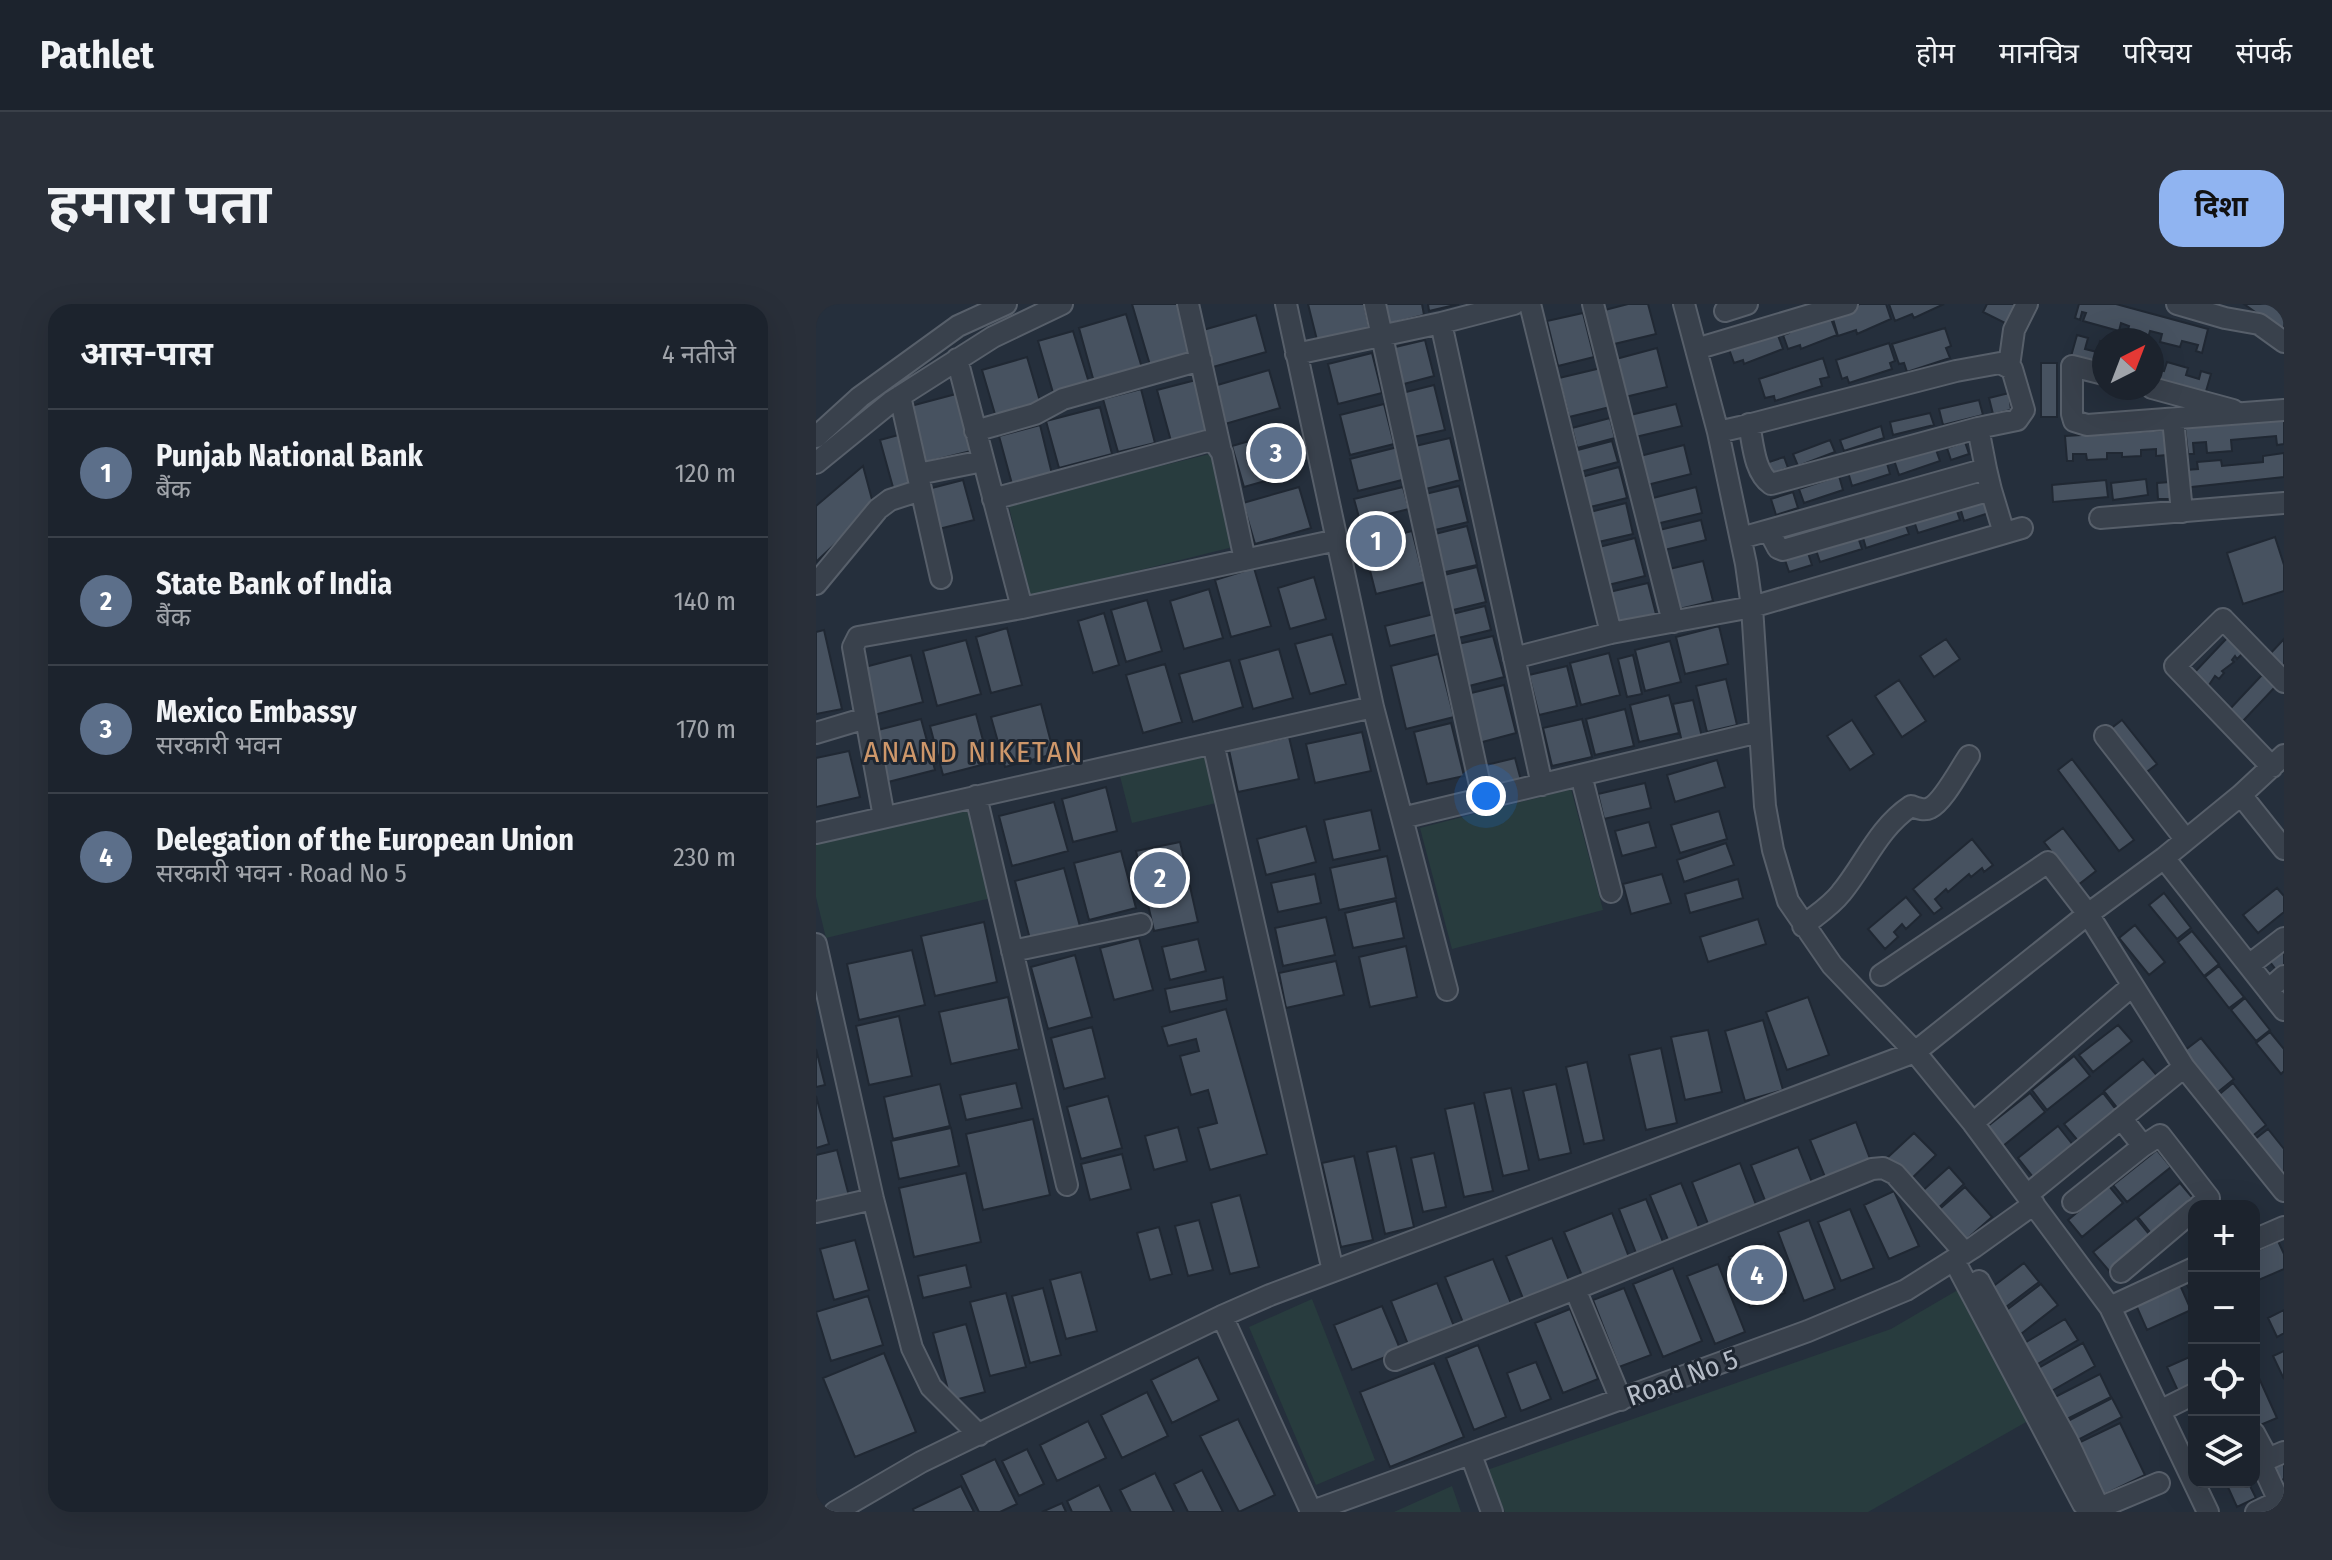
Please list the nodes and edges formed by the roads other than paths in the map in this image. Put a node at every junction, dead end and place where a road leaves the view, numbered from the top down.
1 (1062, 304) edge
2 (1188, 304) edge
3 (1286, 304) edge
4 (1375, 304) edge
5 (1514, 304) edge
6 (1530, 304) edge
7 (1593, 304) edge
8 (1684, 304) edge
9 (1747, 304) edge
10 (1847, 304) edge
11 (2027, 304) edge
12 (2177, 304) edge
13 (2230, 304) edge
14 (1001, 305) edge
15 (1725, 311) dead end
16 (1441, 323) junction
17 (2259, 324) junction
18 (1382, 336) junction
19 (2284, 342) edge
20 (1696, 349) junction
21 (1296, 354) junction
22 (957, 359) junction
23 (1201, 360) junction
24 (2009, 366) junction
25 (2092, 371) edge
26 (2164, 391) edge
27 (900, 396) junction
28 (2284, 410) edge
29 (2248, 414) junction
30 (2173, 419) junction
31 (1749, 424) junction
32 (1978, 428) junction
33 (975, 431) junction
34 (1718, 432) junction
35 (816, 437) edge
36 (1220, 447) junction
37 (983, 461) junction
38 (816, 463) edge
39 (1986, 469) junction
40 (920, 482) junction
41 (1991, 490) junction
42 (993, 499) junction
43 (2284, 503) edge
44 (2182, 512) junction
45 (2100, 518) dead end
46 (1769, 531) junction
47 (1741, 538) junction
48 (1337, 540) junction
49 (1245, 560) junction
50 (941, 578) dead end
51 (816, 584) edge
52 (1022, 608) junction
53 (1745, 608) junction
54 (1673, 622) junction
55 (1611, 633) junction
56 (1514, 658) junction
57 (2284, 682) edge
58 (1373, 707) junction
59 (866, 718) junction
60 (816, 733) edge
61 (1752, 734) junction
62 (2105, 736) dead end
63 (1213, 743) junction
64 (1969, 756) dead end
65 (2278, 761) edge
66 (1581, 775) junction
67 (1542, 785) junction
68 (2241, 795) junction
69 (976, 796) junction
70 (1483, 799) junction
71 (884, 817) junction
72 (1402, 818) junction
73 (816, 833) edge
74 (2186, 840) junction
75 (2284, 849) edge
76 (2164, 858) junction
77 (1611, 892) dead end
78 (2088, 914) junction
79 (1141, 924) dead end
80 (1803, 926) junction
81 (2284, 938) edge
82 (816, 944) edge
83 (1012, 951) junction
84 (2249, 965) junction
85 (1881, 975) dead end
86 (2276, 983) edge
87 (2132, 986) junction
88 (1447, 990) dead end
89 (2284, 1010) edge
90 (1915, 1052) junction
91 (2184, 1067) junction
92 (2121, 1118) junction
93 (1973, 1123) junction
94 (2143, 1146) junction
95 (1067, 1185) dead end
96 (2284, 1191) edge
97 (873, 1199) junction
98 (2031, 1200) junction
99 (2206, 1200) edge
100 (2073, 1202) dead end
101 (816, 1212) edge
102 (2188, 1215) edge
103 (2284, 1227) edge
104 (2260, 1237) edge
105 (1960, 1256) junction
106 (1333, 1271) junction
107 (2188, 1271) edge
108 (2121, 1272) dead end
109 (1969, 1288) junction
110 (1575, 1289) junction
111 (2110, 1307) junction
112 (1222, 1316) junction
113 (1395, 1360) dead end
114 (2188, 1397) edge
115 (1621, 1400) junction
116 (2160, 1411) junction
117 (975, 1432) junction
118 (1471, 1455) junction
119 (2188, 1457) edge
120 (2267, 1459) edge
121 (2159, 1483) dead end
122 (2206, 1488) edge
123 (2282, 1503) edge
124 (835, 1512) edge
125 (1311, 1512) edge
126 (1492, 1512) edge
127 (2087, 1512) edge
128 (2208, 1512) edge
129 (2256, 1512) edge

1 - 22 street
2 - 23 street
3 - 21 street
4 - 18 street
5 - 16 street
6 - 55 street
7 - 54 street
8 - 20 street
9 - 15 street
10 - 20 street
11 - 24 street
12 - 17 street
13 - 17 street
14 - 35 street
16 - 18 street
16 - 56 street
17 - 19 street
18 - 21 street
18 - 70 street
20 - 34 street
21 - 48 street
22 - 27 street
22 - 33 street
23 - 33 street
23 - 36 street
24 - 31 street
24 - 32 street
25 - 30 street
26 - 29 street
27 - 38 street
27 - 40 street
28 - 29 street
29 - 30 street
30 - 44 street
31 - 32 street
31 - 34 street
32 - 39 street
33 - 37 street
34 - 47 street
36 - 42 street
36 - 49 street
37 - 40 street
37 - 42 street
39 - 41 street
39 - 46 street
40 - 50 street
40 - 51 street
41 - 46 street
41 - 53 street
42 - 52 street
43 - 44 street
44 - 45 street
46 - 47 street
47 - 53 street
48 - 49 street
48 - 58 street
49 - 52 street
52 - 59 street
53 - 54 street
53 - 61 street
54 - 55 street
55 - 56 street
56 - 67 street
57 - 65 street
58 - 63 street
58 - 72 street
59 - 60 street
59 - 71 street
61 - 66 street
61 - 80 street
62 - 74 street
63 - 69 street
63 - 106 street
64 - 80 street
65 - 68 street
66 - 67 street
66 - 77 street
67 - 70 street
68 - 74 street
68 - 75 street
69 - 71 street
69 - 83 street
70 - 72 street
71 - 73 street
72 - 88 street
74 - 76 street
76 - 78 street
76 - 84 street
78 - 85 street
78 - 87 street
78 - 90 street
79 - 83 street
80 - 90 street
81 - 84 street
82 - 97 street
83 - 95 street
84 - 86 street
86 - 89 street
87 - 91 street
87 - 93 street
90 - 93 street
90 - 106 street
91 - 92 street, Road No 5
91 - 96 street
92 - 94 street
92 - 98 street, Road No 5
93 - 98 street
94 - 99 street
94 - 100 street
97 - 101 street
97 - 117 street
98 - 105 street, Road No 5
98 - 111 street
102 - 108 street
103 - 104 street
105 - 109 street
105 - 110 street
105 - 115 street, Road No 5
106 - 112 street
107 - 111 street
109 - 121 street
109 - 127 street
110 - 113 street
110 - 115 street
111 - 116 street
112 - 117 street
112 - 125 street
114 - 116 street
115 - 118 street, Road No 5
116 - 119 street
117 - 124 street
118 - 125 street, Road No 5
118 - 126 street
120 - 123 street
122 - 128 street
123 - 129 street

